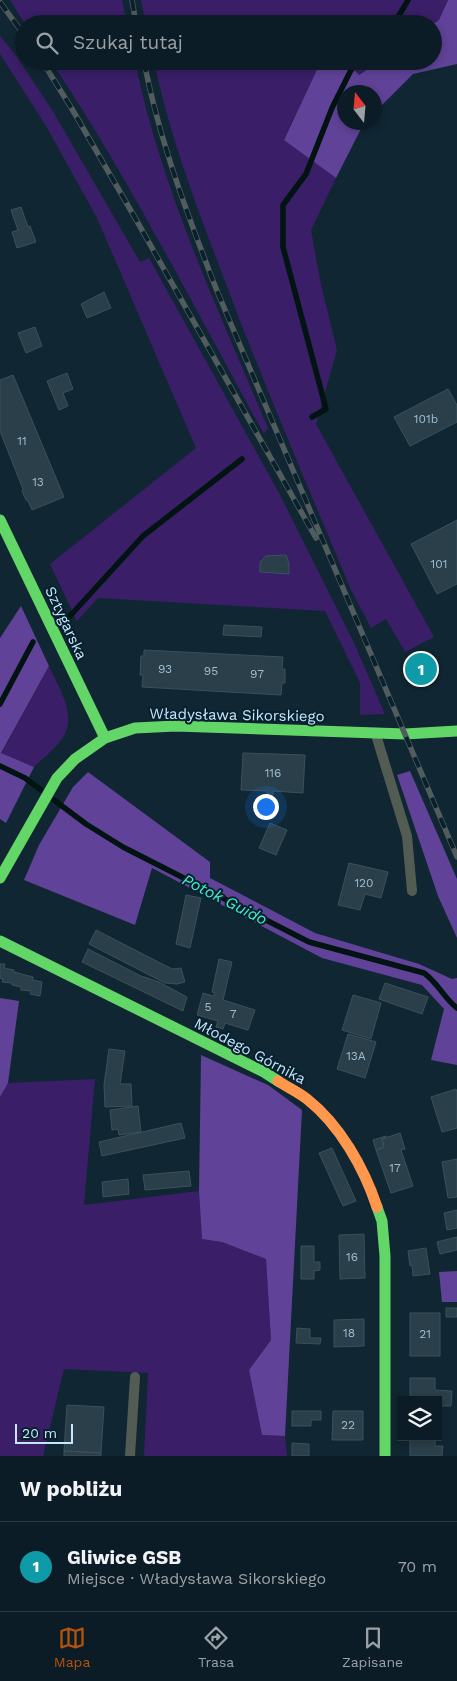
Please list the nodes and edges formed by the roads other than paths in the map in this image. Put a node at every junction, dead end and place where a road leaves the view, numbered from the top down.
1 (0, 520) edge
2 (457, 731) edge
3 (376, 733) junction
4 (105, 738) junction
5 (0, 878) edge
6 (412, 891) dead end
7 (0, 941) edge
8 (135, 1377) dead end
9 (130, 1456) edge
10 (384, 1456) edge

1 - 4 street, Sztygarska
2 - 3 street, Władysława Sikorskiego
3 - 4 street, Władysława Sikorskiego
3 - 6 lane
4 - 5 street, Władysława Sikorskiego
7 - 10 street, Młodego Górnika
8 - 9 lane

